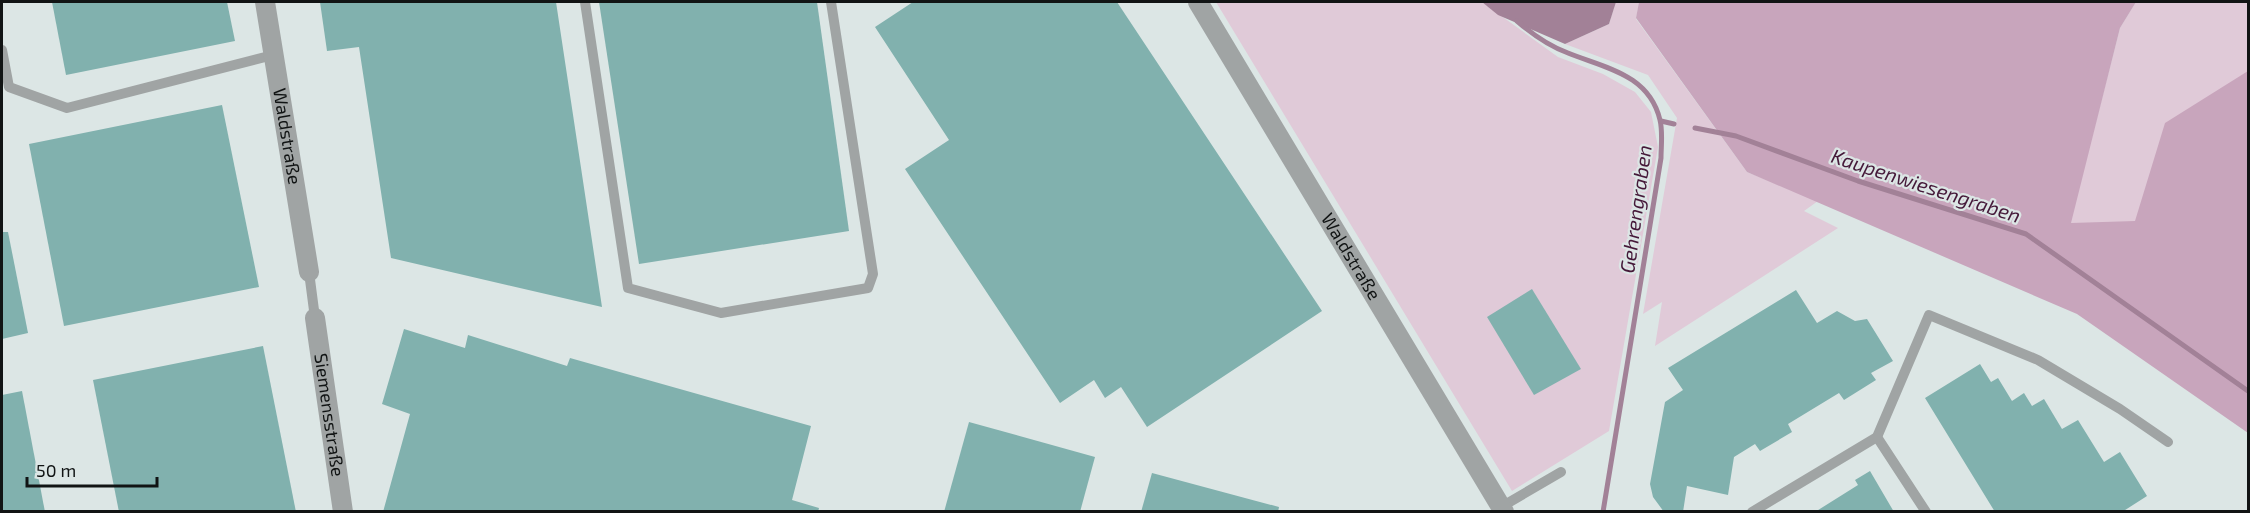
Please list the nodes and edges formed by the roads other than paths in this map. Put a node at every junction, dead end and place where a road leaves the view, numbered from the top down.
1 (265, 2) edge
2 (585, 2) edge
3 (831, 2) edge
4 (1198, 2) edge
5 (2, 50) edge
6 (273, 55) junction
7 (309, 272) joint
8 (315, 318) joint
9 (1877, 437) junction
10 (2168, 442) dead end
11 (1561, 472) dead end
12 (1503, 509) edge
13 (344, 512) edge
14 (1752, 512) edge
15 (1926, 512) edge

1 - 6 street, Waldstraße
2 - 3 lane
4 - 12 street, Waldstraße
5 - 6 lane
6 - 7 street, Waldstraße
7 - 8 lane
8 - 13 street, Siemensstraße
9 - 10 lane
9 - 14 lane
9 - 15 lane
11 - 12 lane

